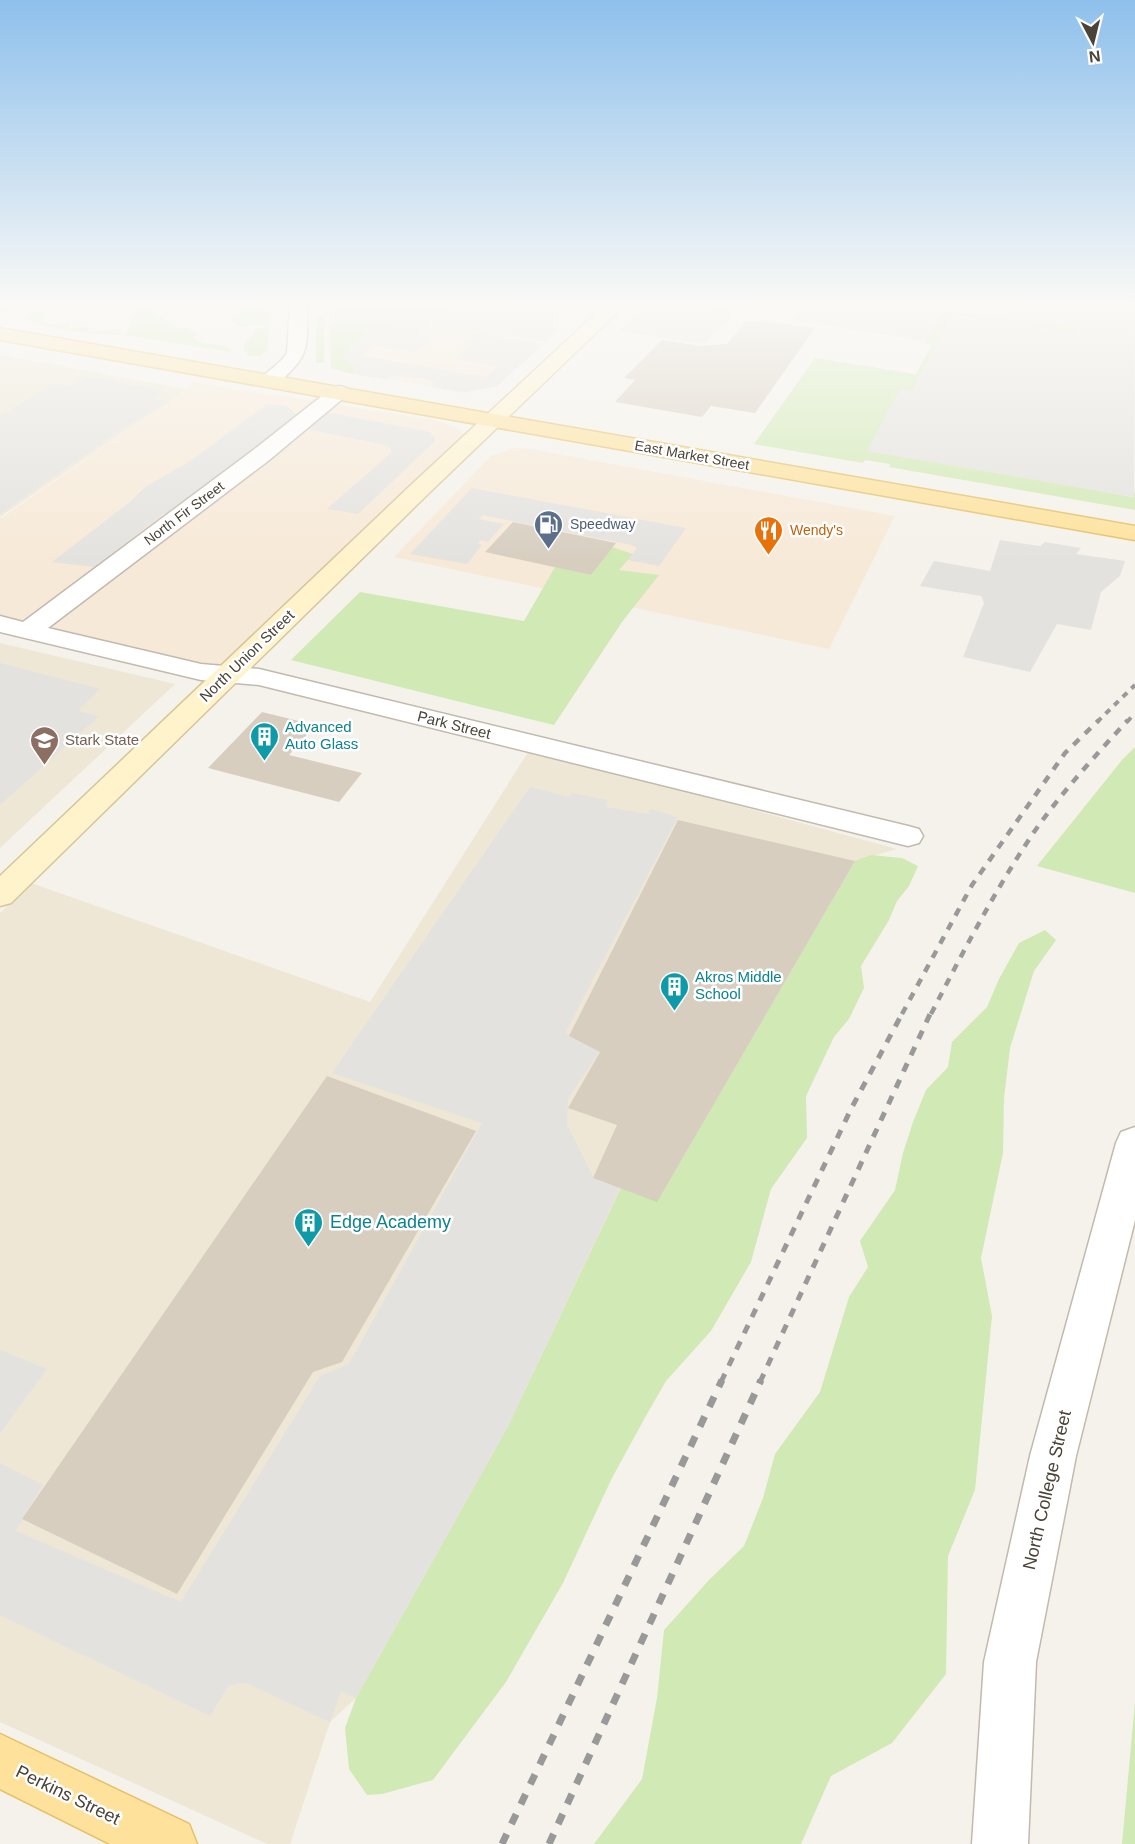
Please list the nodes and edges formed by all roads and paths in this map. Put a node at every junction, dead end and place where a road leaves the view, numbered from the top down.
1 (328, 390) edge
2 (526, 390) edge
3 (339, 392) junction
4 (495, 419) junction
5 (1135, 533) edge
6 (0, 624) edge
7 (27, 631) junction
8 (228, 675) junction
9 (908, 836) dead end
10 (0, 895) edge
11 (1135, 1143) edge
12 (0, 1761) edge
13 (169, 1844) edge
14 (1000, 1844) edge

1 - 3 main road, East Market Street
2 - 4 street, North Union Street
3 - 4 main road, East Market Street
3 - 7 street, North Fir Street
4 - 5 main road, East Market Street
4 - 8 street, North Union Street
6 - 7 street, Park Street
7 - 8 street, Park Street
8 - 9 street, Park Street
8 - 10 street, North Union Street
11 - 14 street, North College Street
12 - 13 main road, Perkins Street

